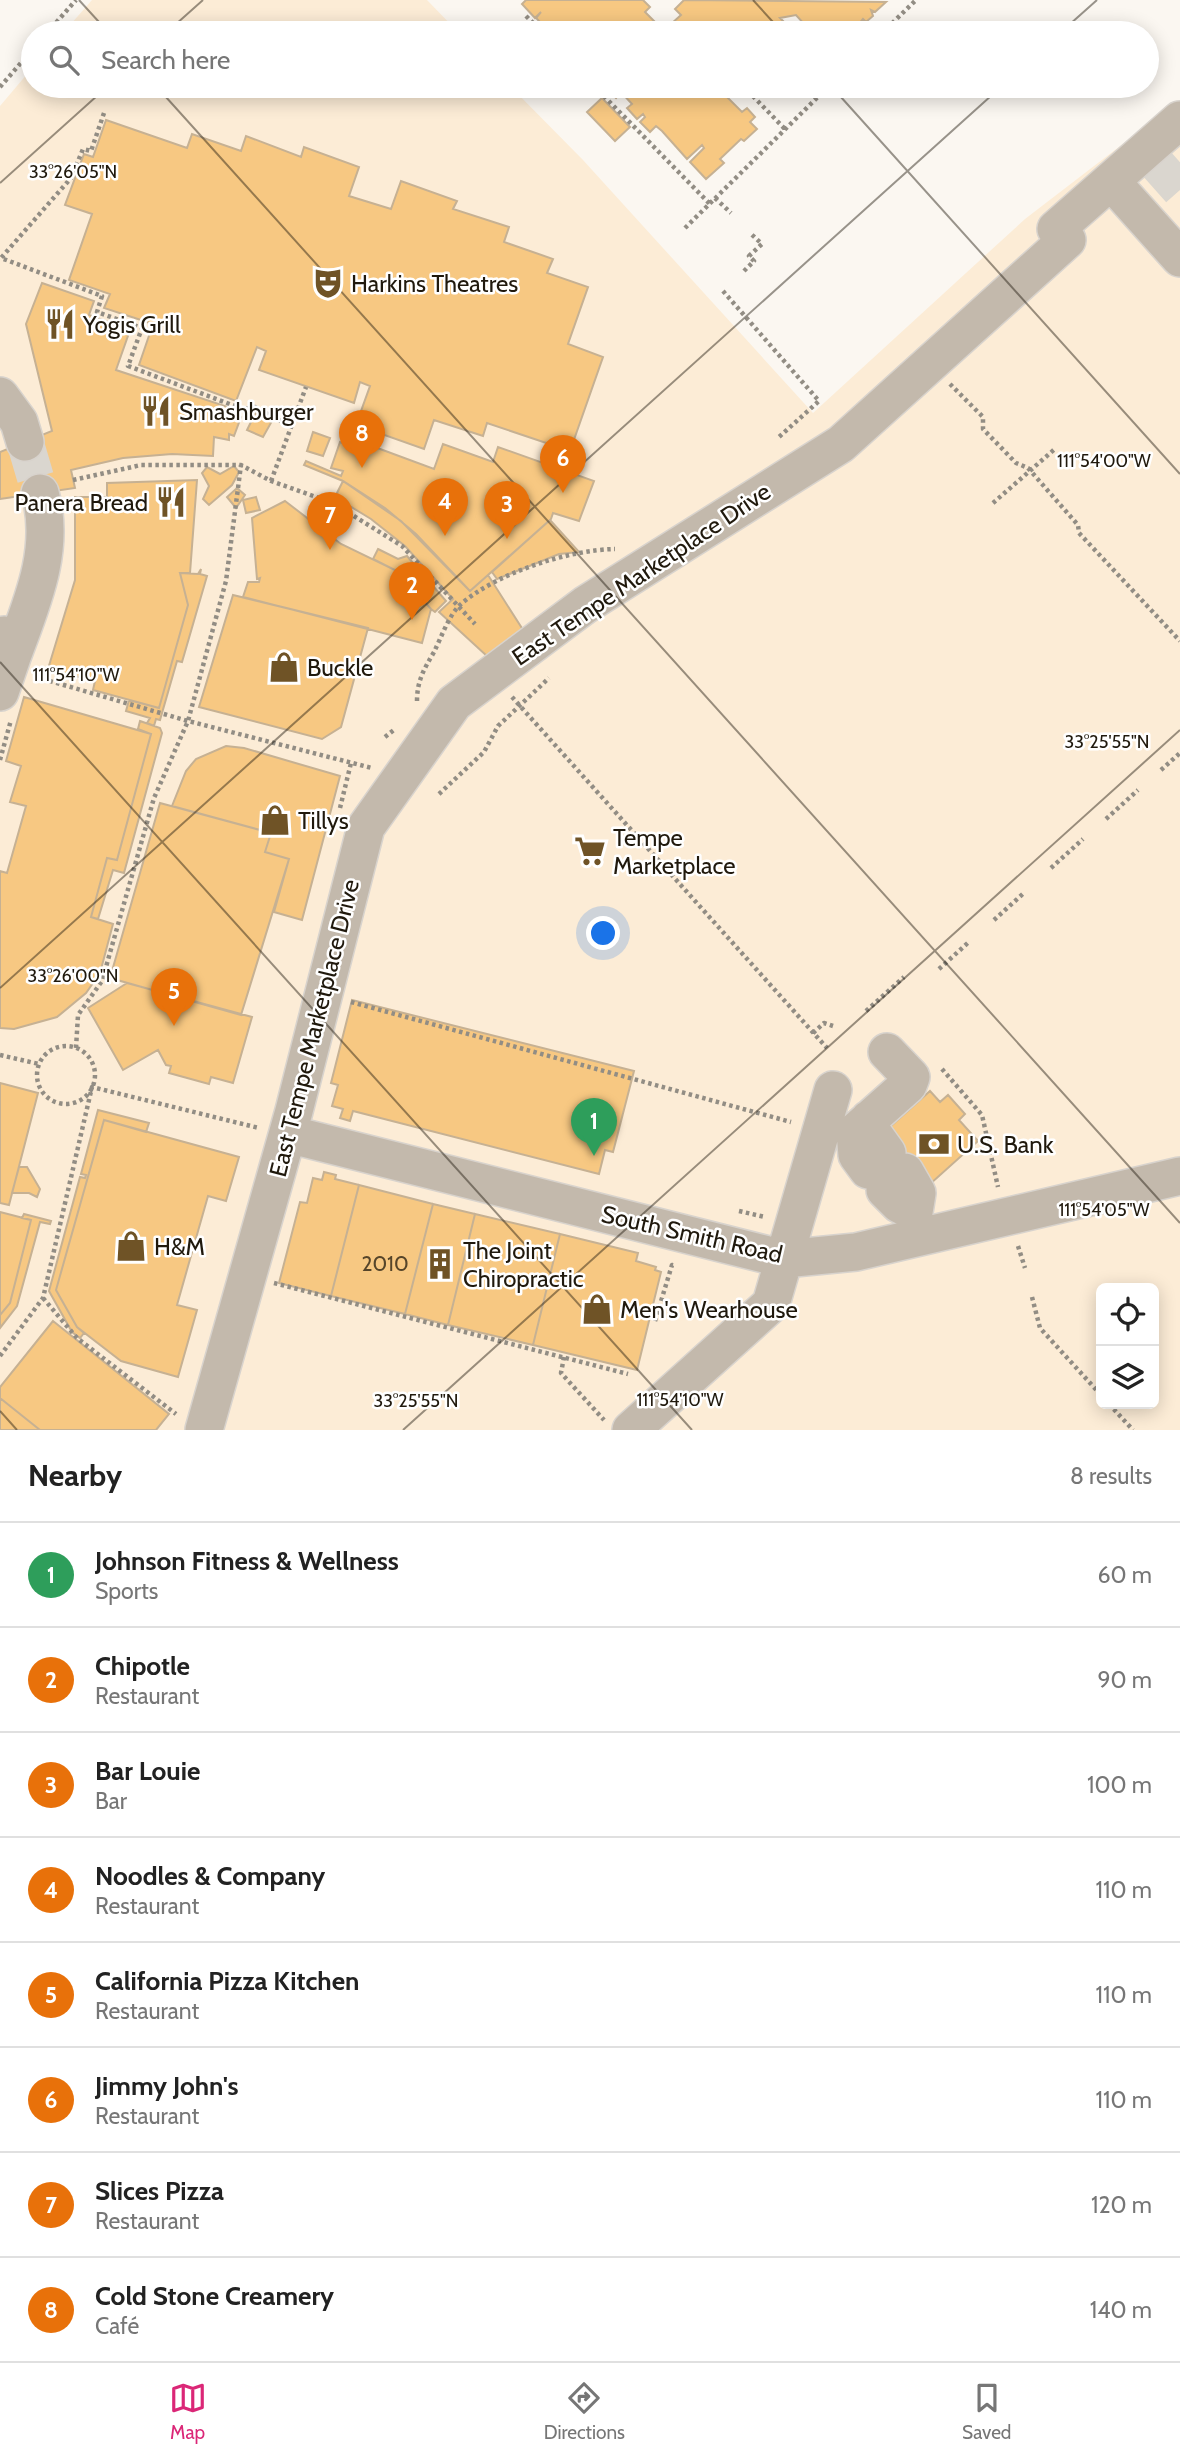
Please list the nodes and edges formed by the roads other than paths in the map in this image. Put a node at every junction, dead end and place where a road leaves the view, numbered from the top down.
1 (1179, 122) edge
2 (1111, 181) junction
3 (1180, 258) edge
4 (0, 396) edge
5 (25, 442) tunnel mouth
6 (40, 494) tunnel mouth
7 (5, 661) edge
8 (887, 1052) dead end
9 (834, 1090) dead end
10 (273, 1131) junction
11 (1180, 1176) edge
12 (917, 1225) junction
13 (784, 1259) junction
14 (193, 1424) edge
15 (620, 1428) edge

1 - 2 lane, East Tempe Marketplace Drive
2 - 3 lane
2 - 10 lane, East Tempe Marketplace Drive
4 - 5 lane
6 - 7 lane
8 - 12 lane
9 - 13 lane
10 - 13 lane, South Smith Road
10 - 14 lane, East Tempe Marketplace Drive
11 - 12 lane, South Smith Road
12 - 13 lane, South Smith Road
13 - 15 lane

